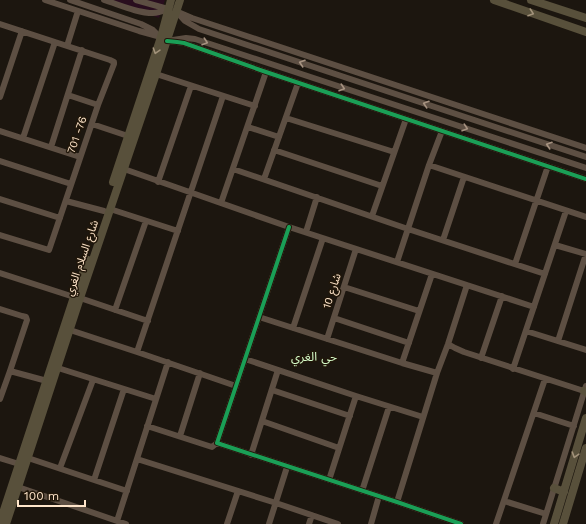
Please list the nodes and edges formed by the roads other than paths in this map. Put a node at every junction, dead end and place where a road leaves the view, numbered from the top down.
1 (45, 0) edge
2 (70, 0) edge
3 (104, 0) edge
4 (136, 0) edge
5 (171, 0) edge
6 (180, 0) edge
7 (494, 0) edge
8 (531, 0) edge
9 (545, 2) edge
10 (120, 5) junction
11 (172, 10) junction
12 (78, 11) junction
13 (563, 11) junction
14 (116, 15) junction
15 (192, 18) junction
16 (584, 18) edge
17 (559, 22) junction
18 (0, 24) edge
19 (190, 24) junction
20 (582, 30) edge
21 (22, 31) junction
22 (164, 39) junction
23 (185, 41) junction
24 (55, 42) junction
25 (67, 46) junction
26 (82, 50) junction
27 (323, 61) junction
28 (320, 69) junction
29 (266, 72) junction
30 (156, 74) junction
31 (317, 79) junction
32 (298, 83) junction
33 (191, 86) junction
34 (314, 88) junction
35 (68, 94) junction
36 (393, 94) junction
37 (222, 96) junction
38 (0, 97) edge
39 (410, 99) junction
40 (389, 103) junction
41 (98, 105) junction
42 (255, 106) junction
43 (406, 109) junction
44 (286, 118) junction
45 (406, 119) junction
46 (500, 121) junction
47 (92, 124) junction
48 (135, 125) junction
49 (248, 127) junction
50 (498, 128) junction
51 (0, 131) edge
52 (442, 131) junction
53 (128, 136) junction
54 (279, 137) junction
55 (23, 138) junction
56 (509, 143) junction
57 (50, 147) junction
58 (586, 148) edge
59 (274, 150) junction
60 (394, 152) junction
61 (505, 152) junction
62 (80, 157) junction
63 (586, 157) edge
64 (0, 161) edge
65 (429, 166) junction
66 (548, 166) junction
67 (586, 168) edge
68 (124, 169) junction
69 (233, 169) junction
70 (464, 177) junction
71 (584, 178) edge
72 (264, 179) junction
73 (158, 182) junction
74 (71, 184) junction
75 (382, 186) junction
76 (190, 193) junction
77 (317, 197) junction
78 (0, 199) edge
79 (66, 201) junction
80 (536, 201) junction
81 (221, 203) junction
82 (107, 210) junction
83 (566, 211) junction
84 (372, 216) junction
85 (586, 217) edge
86 (60, 218) junction
87 (146, 221) junction
88 (289, 227) junction
89 (408, 229) junction
90 (178, 231) junction
91 (306, 232) junction
92 (0, 235) edge
93 (323, 238) junction
94 (443, 240) junction
95 (555, 245) junction
96 (356, 249) junction
97 (586, 254) edge
98 (397, 262) junction
99 (514, 264) junction
100 (0, 273) edge
101 (432, 274) junction
102 (545, 274) junction
103 (466, 285) junction
104 (344, 287) junction
105 (502, 296) junction
106 (77, 298) junction
107 (534, 306) junction
108 (0, 309) edge
109 (115, 310) junction
110 (419, 311) junction
111 (259, 317) junction
112 (334, 318) junction
113 (148, 320) junction
114 (293, 328) junction
115 (70, 330) junction
116 (526, 331) junction
117 (327, 339) junction
118 (558, 341) junction
119 (409, 343) junction
120 (448, 344) junction
121 (586, 350) edge
122 (137, 352) junction
123 (481, 358) junction
124 (245, 359) junction
125 (168, 362) junction
126 (402, 363) junction
127 (58, 368) junction
128 (513, 369) junction
129 (278, 370) junction
130 (10, 371) junction
131 (200, 373) junction
132 (437, 373) junction
133 (545, 379) junction
134 (93, 380) junction
135 (47, 382) junction
136 (236, 386) junction
137 (124, 389) junction
138 (272, 390) junction
139 (585, 390) edge
140 (356, 396) junction
141 (0, 399) edge
142 (156, 399) junction
143 (389, 407) junction
144 (534, 413) junction
145 (39, 414) junction
146 (350, 416) junction
147 (423, 417) junction
148 (586, 418) edge
149 (262, 421) junction
150 (147, 426) junction
151 (574, 426) junction
152 (180, 436) junction
153 (217, 443) junction
154 (339, 448) junction
155 (586, 449) edge
156 (251, 455) junction
157 (0, 458) edge
158 (28, 458) junction
159 (137, 459) junction
160 (19, 464) junction
161 (287, 467) junction
162 (60, 468) junction
163 (94, 480) junction
164 (329, 480) junction
165 (18, 487) junction
166 (554, 488) junction
167 (127, 491) junction
168 (238, 491) junction
169 (362, 491) junction
170 (564, 492) junction
171 (379, 496) junction
172 (504, 501) junction
173 (397, 502) junction
174 (276, 503) junction
175 (546, 514) junction
176 (312, 515) junction
177 (117, 521) junction
178 (0, 522) edge
179 (6, 524) edge
180 (126, 524) edge
181 (228, 524) edge
182 (269, 524) edge
183 (309, 524) edge
184 (338, 524) edge
185 (370, 524) edge
186 (461, 524) edge
187 (496, 524) edge
188 (543, 524) edge
189 (554, 524) edge
190 (563, 524) edge

1 - 12 street
2 - 14 street
3 - 10 street
4 - 11 street
5 - 11 main road, شارع السلام الغري
6 - 11 main road, شارع السلام الغري
7 -> 17 main road
8 - 9 main road
9 - 13 main road
10 - 11 street
10 - 14 street
11 - 15 street
11 - 19 street
11 - 22 main road, شارع السلام الغري
12 - 22 street
12 - 25 street
13 - 16 main road
13 - 17 main road
14 - 22 street
15 - 19 street
15 - 27 street
16 - 20 main road
17 - 20 main road
18 - 21 street
19 - 23 street
28 -> 19 street
21 - 24 street
21 - 38 street
22 - 23 street
22 - 30 main road, شارع السلام الغري
22 -> 48 main road, شارع السلام الغري
23 - 29 street
23 -> 31 street
24 - 25 street
24 - 55 street
25 - 26 street
26 - 35 street
26 - 41 street, 701 -76
27 - 28 street
27 - 46 street
28 - 36 street
29 - 32 street
29 - 42 street
30 - 33 street
30 - 48 main road, شارع السلام الغري
31 - 34 street
31 -> 40 street
32 - 34 street
32 - 44 street
33 - 37 street
33 - 73 street
34 - 45 street
35 - 41 street
35 - 57 street
36 - 39 street
36 - 40 street
37 - 42 street
37 - 76 street
39 - 43 street
50 -> 39 street
40 - 43 street
41 - 47 street, 701 -76
42 - 49 street
43 -> 56 street
44 - 54 street
44 - 60 street
45 - 52 street
45 - 60 street
46 - 50 street
46 - 58 street
47 - 53 street
47 - 62 street, 701 -76
48 - 53 main road, شارع السلام الغري
48 - 68 main road, شارع السلام الغري
49 - 54 street
49 - 69 street
63 -> 50 street
51 - 55 street
52 - 61 street
52 - 65 street
53 - 82 main road, شارع السلام الغري
54 - 59 street
55 - 57 street
56 - 61 street
56 - 67 street
57 - 62 street
59 - 72 street
59 - 75 street
60 - 75 street
61 - 66 street
62 - 74 street, 701 -76
64 - 74 street
65 - 70 street
65 - 89 street
66 - 71 street
66 - 80 street
67 - 71 street
68 - 73 street
68 - 82 main road, شارع السلام الغري
69 - 72 street
69 - 81 street
70 - 80 street
70 - 94 street
72 - 77 street
73 - 76 street
74 - 79 street, 701 -76
75 - 84 street
76 - 81 street
76 - 90 street
77 - 84 street
77 - 91 street
78 - 86 street
79 - 82 street
79 - 86 street, 701 -76
80 - 83 street
80 - 99 street
81 - 88 street
82 - 87 street
82 - 106 main road, شارع السلام الغري
83 - 85 street
83 - 95 street
84 - 89 street
86 - 92 street, 701 -76
87 - 90 street
87 - 109 street
88 - 91 street
88 - 111 street
89 - 94 street
89 - 98 street
90 - 113 street
91 - 93 street
93 - 96 street
93 - 114 street
94 - 99 street
95 - 97 street
95 - 102 street
96 - 98 street
96 - 104 street, شارع 10
97 - 118 street
98 - 101 street
99 - 102 street
100 - 106 street
101 - 103 street
101 - 110 street
102 - 107 street
103 - 105 street
103 - 120 street
104 - 110 street
104 - 112 street, شارع 10
105 - 107 street
105 - 123 street
106 - 109 street
106 - 115 main road, شارع السلام الغري
106 - 135 main road, شارع السلام الغري
107 - 116 street
108 - 130 street
109 - 113 street
110 - 119 street
111 - 114 street
111 - 124 street
112 - 117 street, شارع 10
112 - 119 street
113 - 122 street
114 - 117 street
115 - 122 street
115 - 127 main road, شارع السلام الغري
116 - 118 street
116 - 128 street
117 - 126 street
118 - 121 street
119 - 126 street
120 - 123 street
120 - 132 street
122 - 125 street
123 - 128 street
124 - 129 street
124 - 136 street
125 - 131 street
125 - 142 street
126 - 132 street
127 - 134 street
127 - 145 main road, شارع السلام الغري
128 - 133 street
129 - 138 street
129 - 140 street
130 - 135 street
130 - 141 street
131 - 136 street
131 - 152 street
132 - 147 street
133 - 139 street
133 - 144 street
134 - 137 street
134 - 162 street
135 - 145 main road, شارع السلام الغري
136 - 153 street
137 - 142 street
137 - 163 street
138 - 146 street
138 - 149 street
139 - 151 street
140 - 143 street
140 - 146 street
142 - 150 street
143 - 147 street
143 - 169 street
144 - 151 street
144 - 172 street
145 - 158 main road, شارع السلام الغري
145 - 160 main road, شارع السلام الغري
146 - 154 street
147 - 173 street
148 -> 170 main road
149 - 154 street
149 - 156 street
150 - 152 street
150 - 159 street
151 - 166 street
152 - 153 street
153 - 156 street
154 - 164 street
155 - 190 main road
156 - 161 street
157 - 160 street
158 - 162 street
158 - 165 main road, شارع السلام الغري
159 - 167 street
159 - 168 street
160 - 178 main road, شارع السلام الغري
161 - 164 street
161 - 174 street
162 - 163 street
163 - 167 street
164 - 169 street
165 - 177 street
165 - 179 main road, شارع السلام الغري
166 - 170 main road
166 - 175 street
167 - 177 street
168 - 174 street
168 - 181 street
169 - 171 street
170 - 189 main road
171 - 173 street
171 - 185 street
172 - 175 street
172 - 187 street
173 - 186 street
174 - 176 street
174 - 182 street
175 - 188 street
176 - 183 street
176 - 184 street
177 - 180 street

